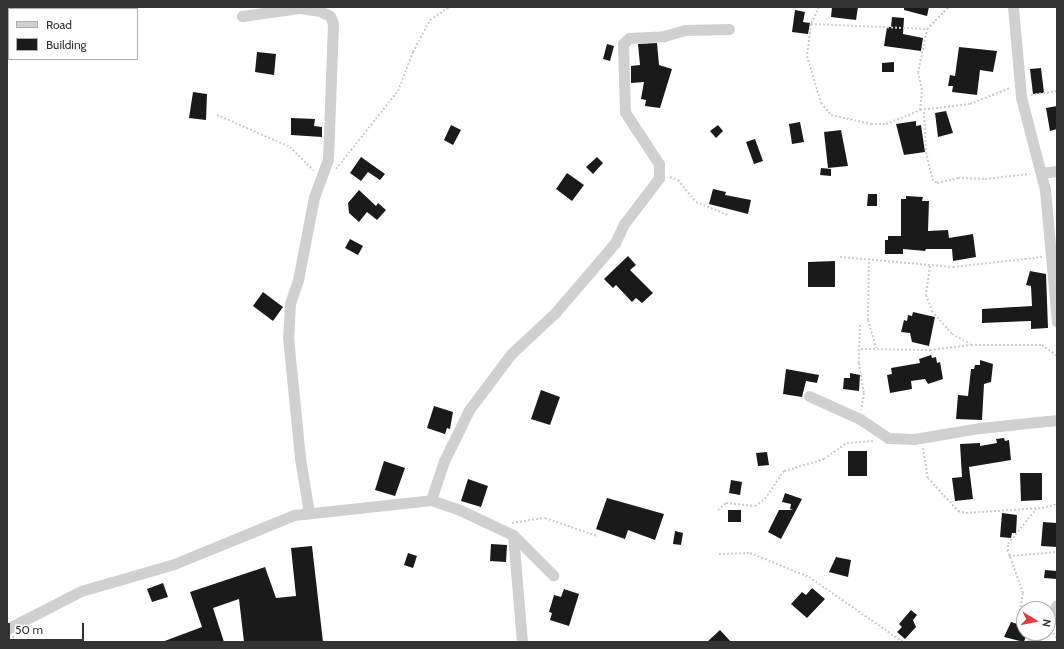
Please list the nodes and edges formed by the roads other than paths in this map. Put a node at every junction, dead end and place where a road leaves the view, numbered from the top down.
1 (1013, 7) edge
2 (242, 16) dead end
3 (729, 28) dead end
4 (1057, 171) edge
5 (1041, 173) junction
6 (1054, 256) edge
7 (1057, 321) edge
8 (809, 396) dead end
9 (1057, 420) edge
10 (431, 500) junction
11 (309, 512) junction
12 (513, 536) junction
13 (553, 575) dead end
14 (7, 630) edge
15 (522, 642) edge

1 - 5 street
2 - 11 street
3 - 10 street
4 - 5 street
5 - 6 street
6 - 7 street
8 - 9 street
10 - 11 street
10 - 12 street
11 - 14 street
12 - 13 street
12 - 15 street

